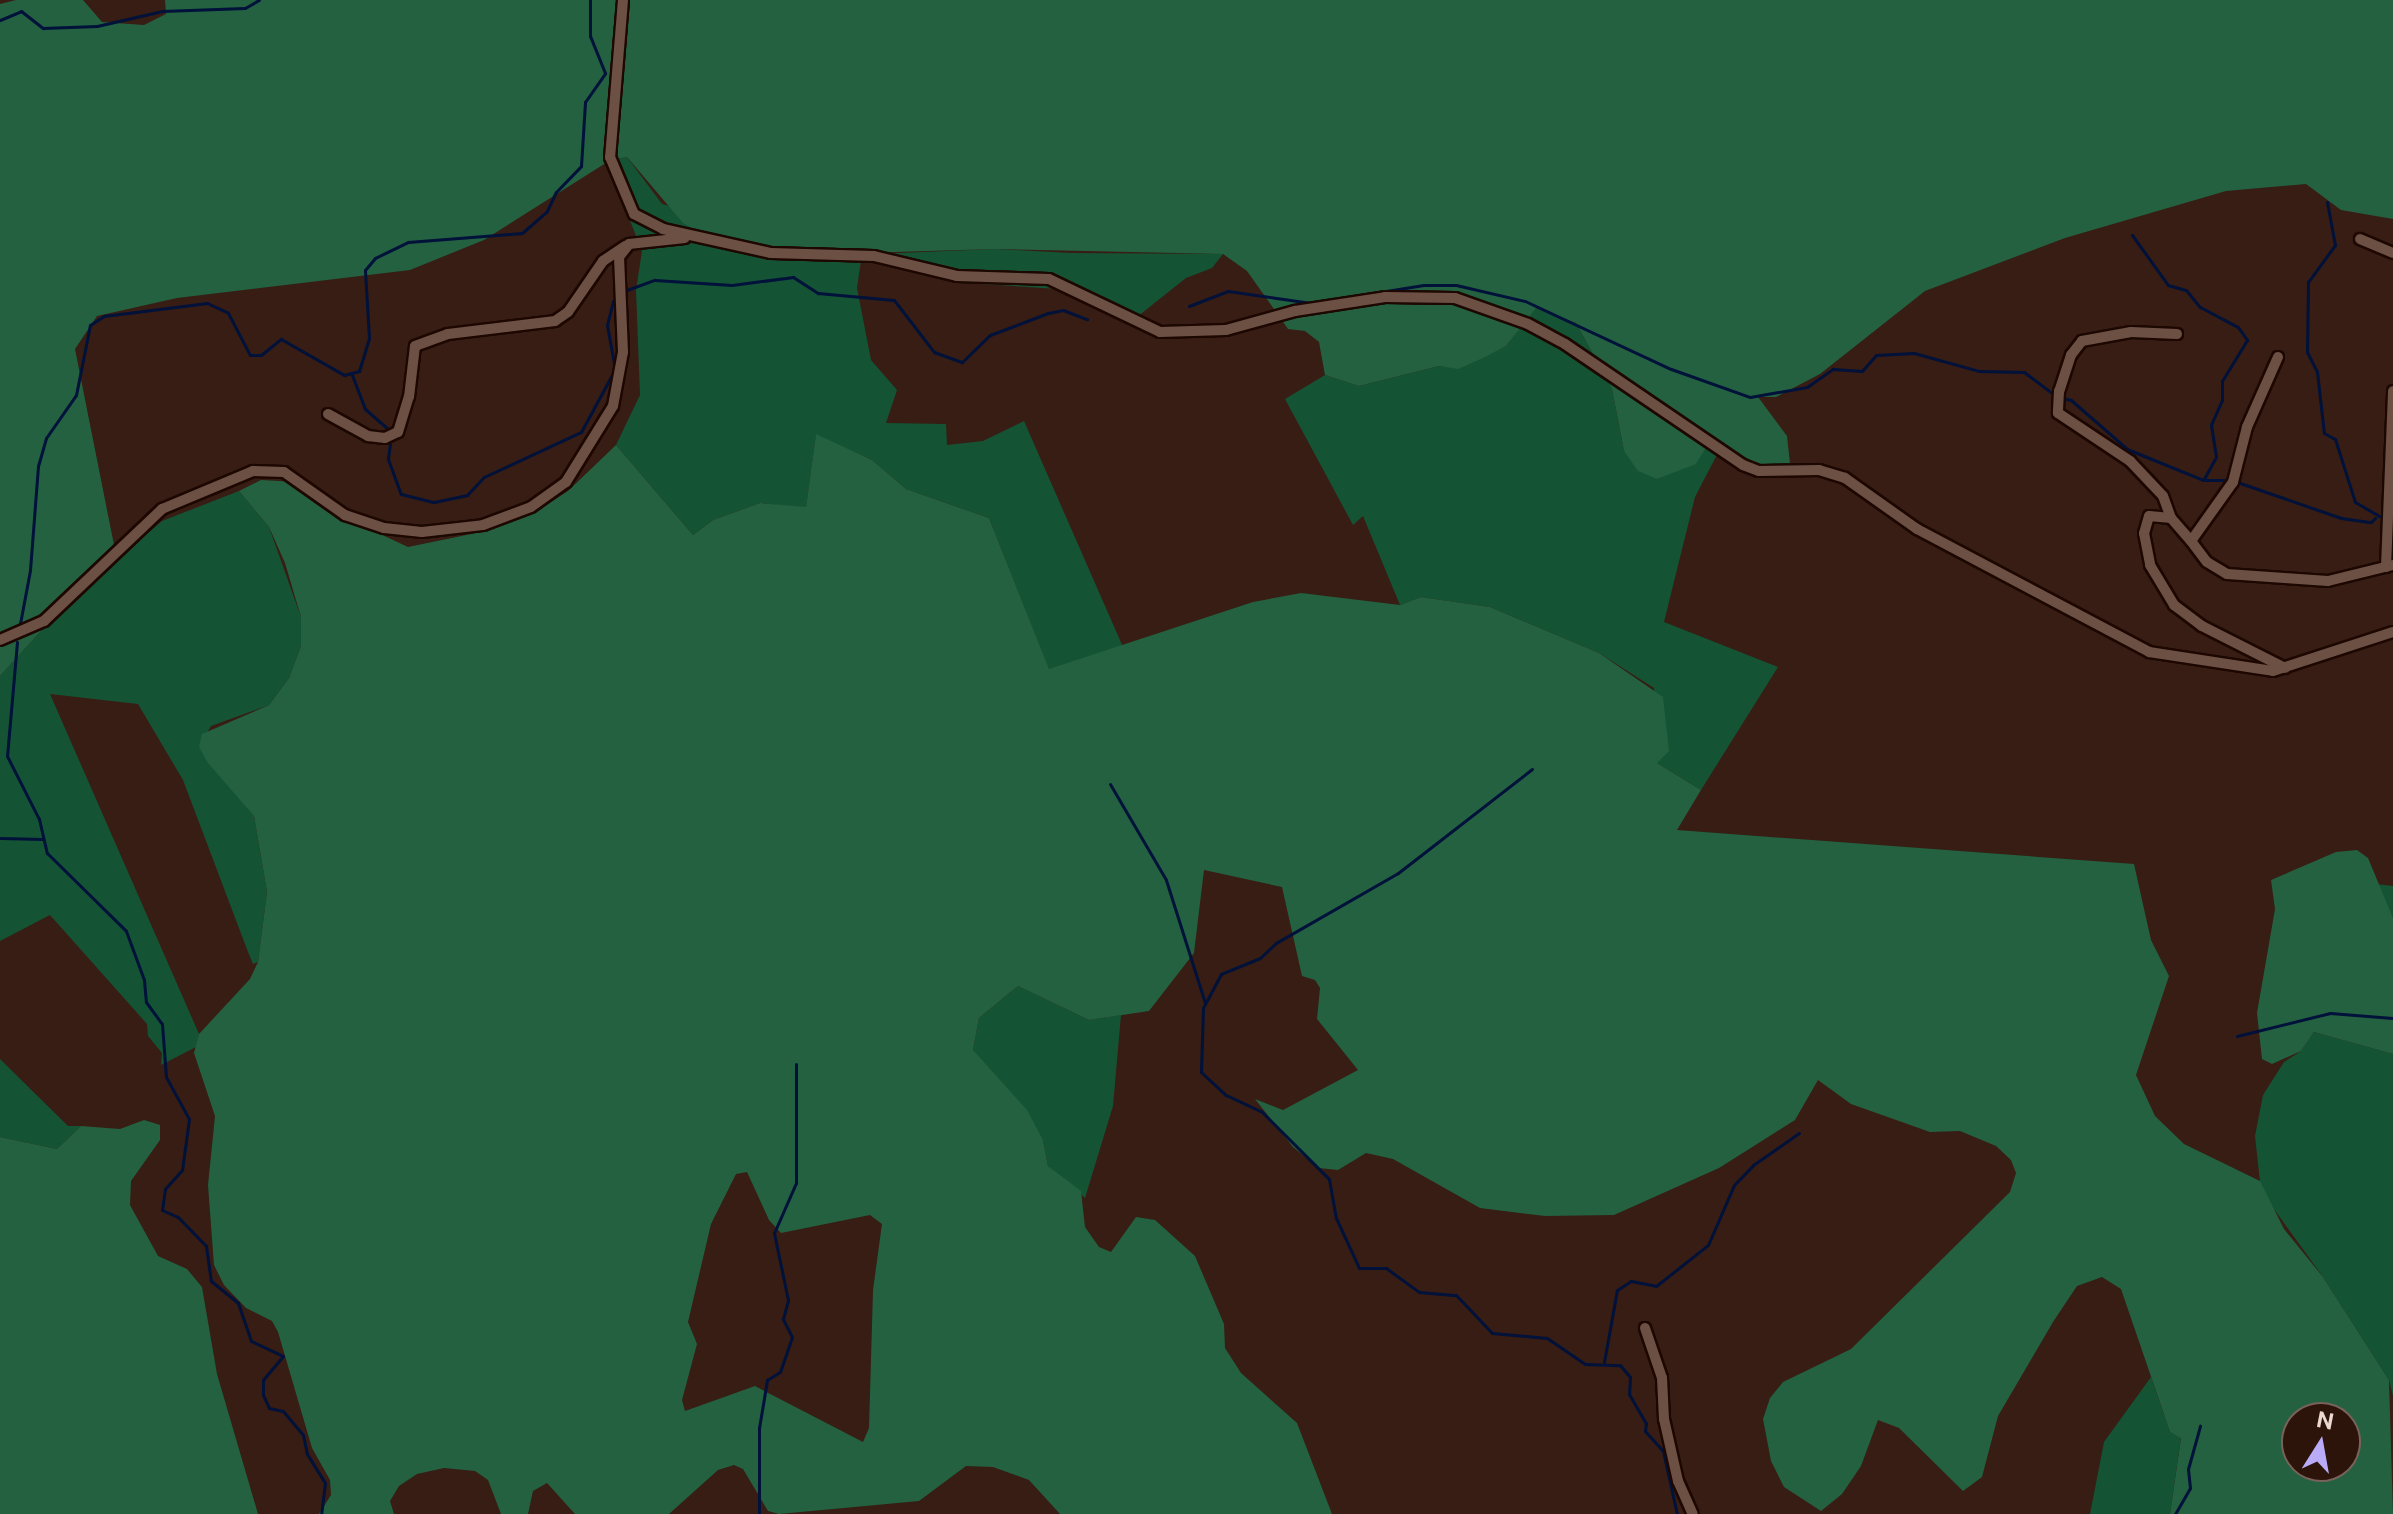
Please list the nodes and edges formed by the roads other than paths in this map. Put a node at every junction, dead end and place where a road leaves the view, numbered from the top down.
1 (623, 0) edge
2 (687, 238) junction
3 (2360, 239) dead end
4 (629, 244) junction
5 (2393, 253) edge
6 (2177, 334) dead end
7 (2278, 357) dead end
8 (2393, 391) edge
9 (328, 414) dead end
10 (2171, 518) junction
11 (2191, 541) junction
12 (2390, 566) edge
13 (2393, 632) edge
14 (0, 640) edge
15 (2285, 668) junction
16 (1645, 1328) dead end
17 (1693, 1514) edge

1 - 2 street
2 - 4 street
2 - 15 street
3 - 5 street
4 - 9 street
4 - 14 street
6 - 10 street
7 - 11 street
8 - 12 street
10 - 11 street
10 - 15 street
11 - 12 street
13 - 15 street
16 - 17 street

